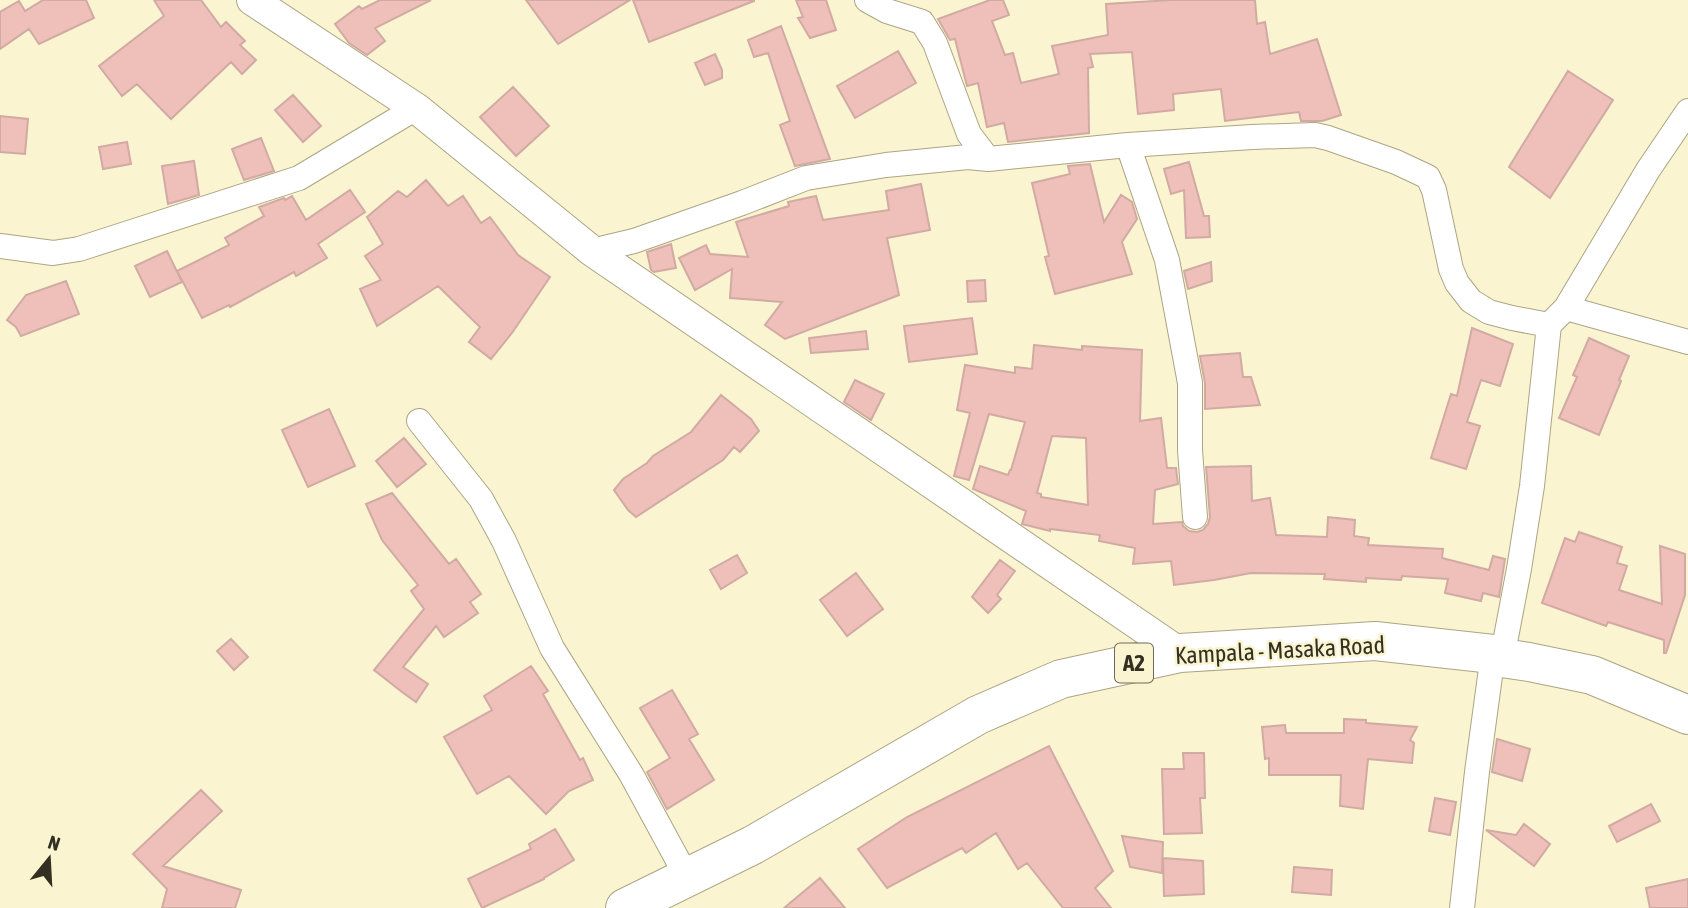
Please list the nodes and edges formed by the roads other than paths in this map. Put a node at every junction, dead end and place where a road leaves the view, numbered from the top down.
1 (252, 0) edge
2 (867, 0) edge
3 (416, 108) junction
4 (1688, 111) edge
5 (1128, 145) junction
6 (988, 159) junction
7 (0, 246) edge
8 (592, 251) junction
9 (1558, 316) junction
10 (1688, 342) edge
11 (419, 421) dead end
12 (1195, 517) dead end
13 (1180, 653) junction
14 (1498, 656) junction
15 (1688, 715) edge
16 (687, 877) junction
17 (625, 908) edge
18 (1462, 908) edge

1 - 3 street
2 - 6 street
3 - 7 street
3 - 8 street
4 - 9 street
5 - 6 street
5 - 9 street
5 - 12 street
6 - 8 street
8 - 13 street
9 - 10 street
9 - 14 street
11 - 16 street
13 - 14 main road, Kampala - Masaka Road / A2
13 - 16 main road, Kampala - Masaka Road / A2
14 - 15 main road, Kampala - Masaka Road / A2
14 - 18 street
16 - 17 main road, Kampala - Masaka Road / A2

